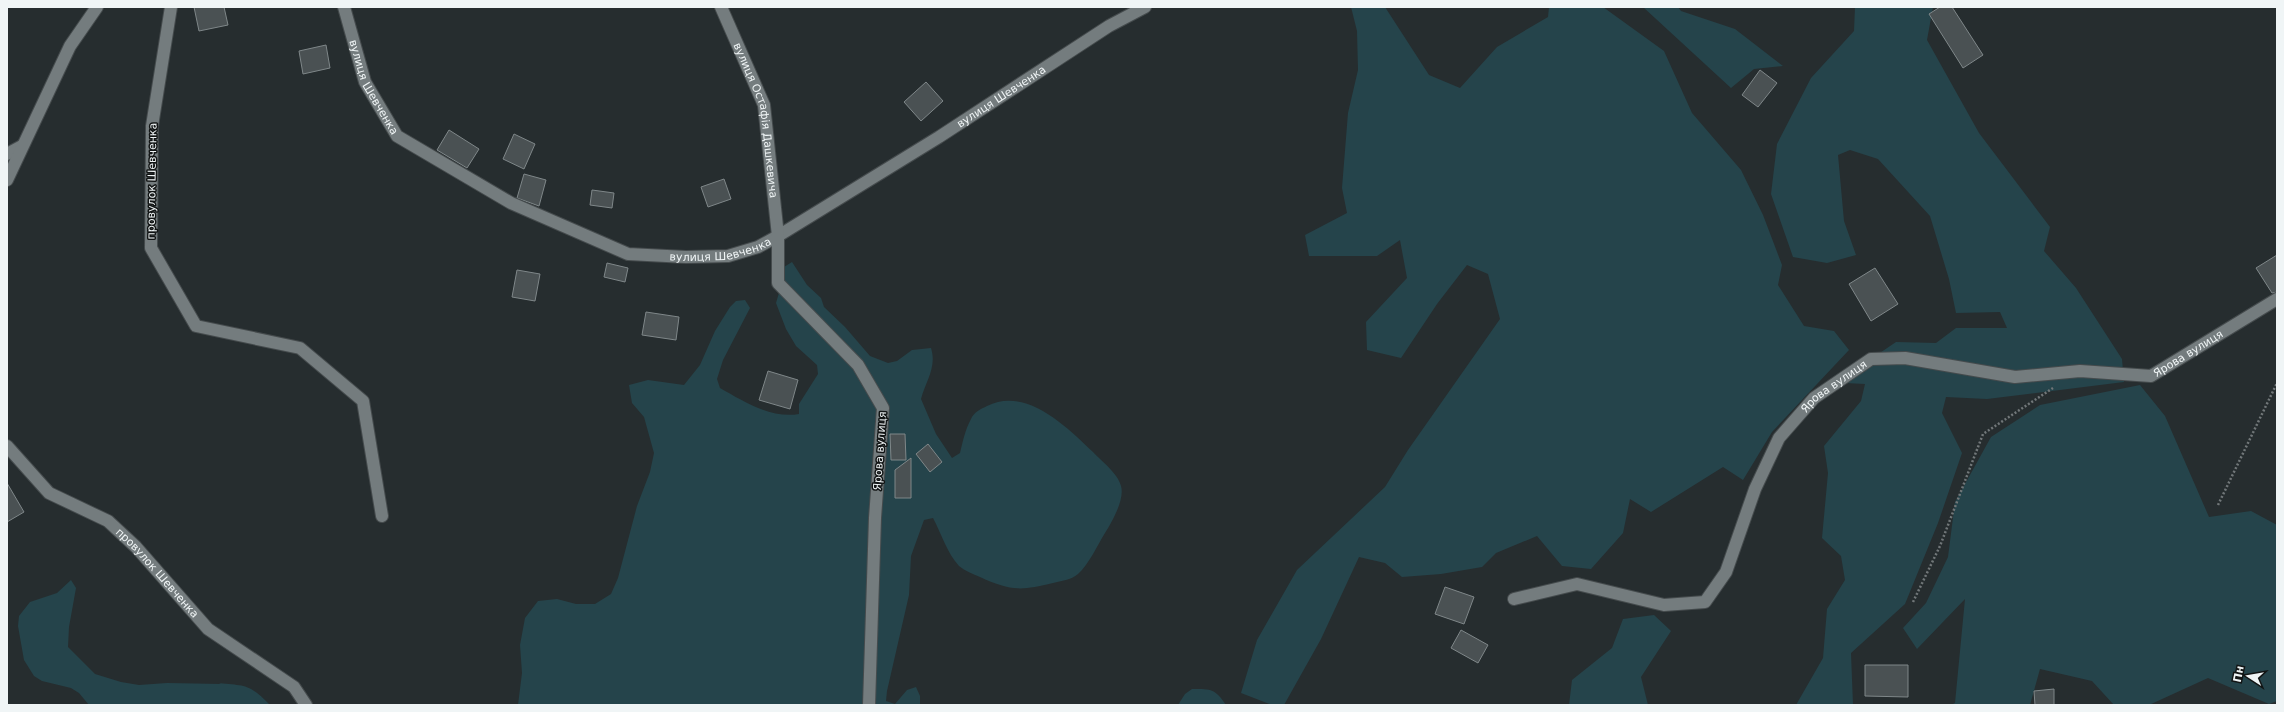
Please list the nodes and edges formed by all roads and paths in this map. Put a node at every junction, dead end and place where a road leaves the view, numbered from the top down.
1 (97, 7) edge
2 (171, 7) edge
3 (344, 7) edge
4 (721, 7) edge
5 (1145, 7) edge
6 (22, 146) junction
7 (7, 154) edge
8 (7, 180) edge
9 (778, 236) junction
10 (2277, 299) edge
11 (2277, 383) edge
12 (2054, 388) dead end
13 (7, 446) edge
14 (2218, 505) dead end
15 (382, 516) dead end
16 (1514, 599) dead end
17 (1913, 602) dead end
18 (306, 705) edge
19 (869, 705) edge

1 - 6 street
2 - 15 street, провулок Шевченка
3 - 9 street, вулиця Шевченка
4 - 9 street, вулиця Остафія Дашкевича
5 - 9 street, вулиця Шевченка
6 - 7 street
6 - 8 street
9 - 19 street, Ярова вулиця
10 - 16 street, Ярова вулиця
11 - 14 path
12 - 17 path
13 - 18 street, провулок Шевченка

